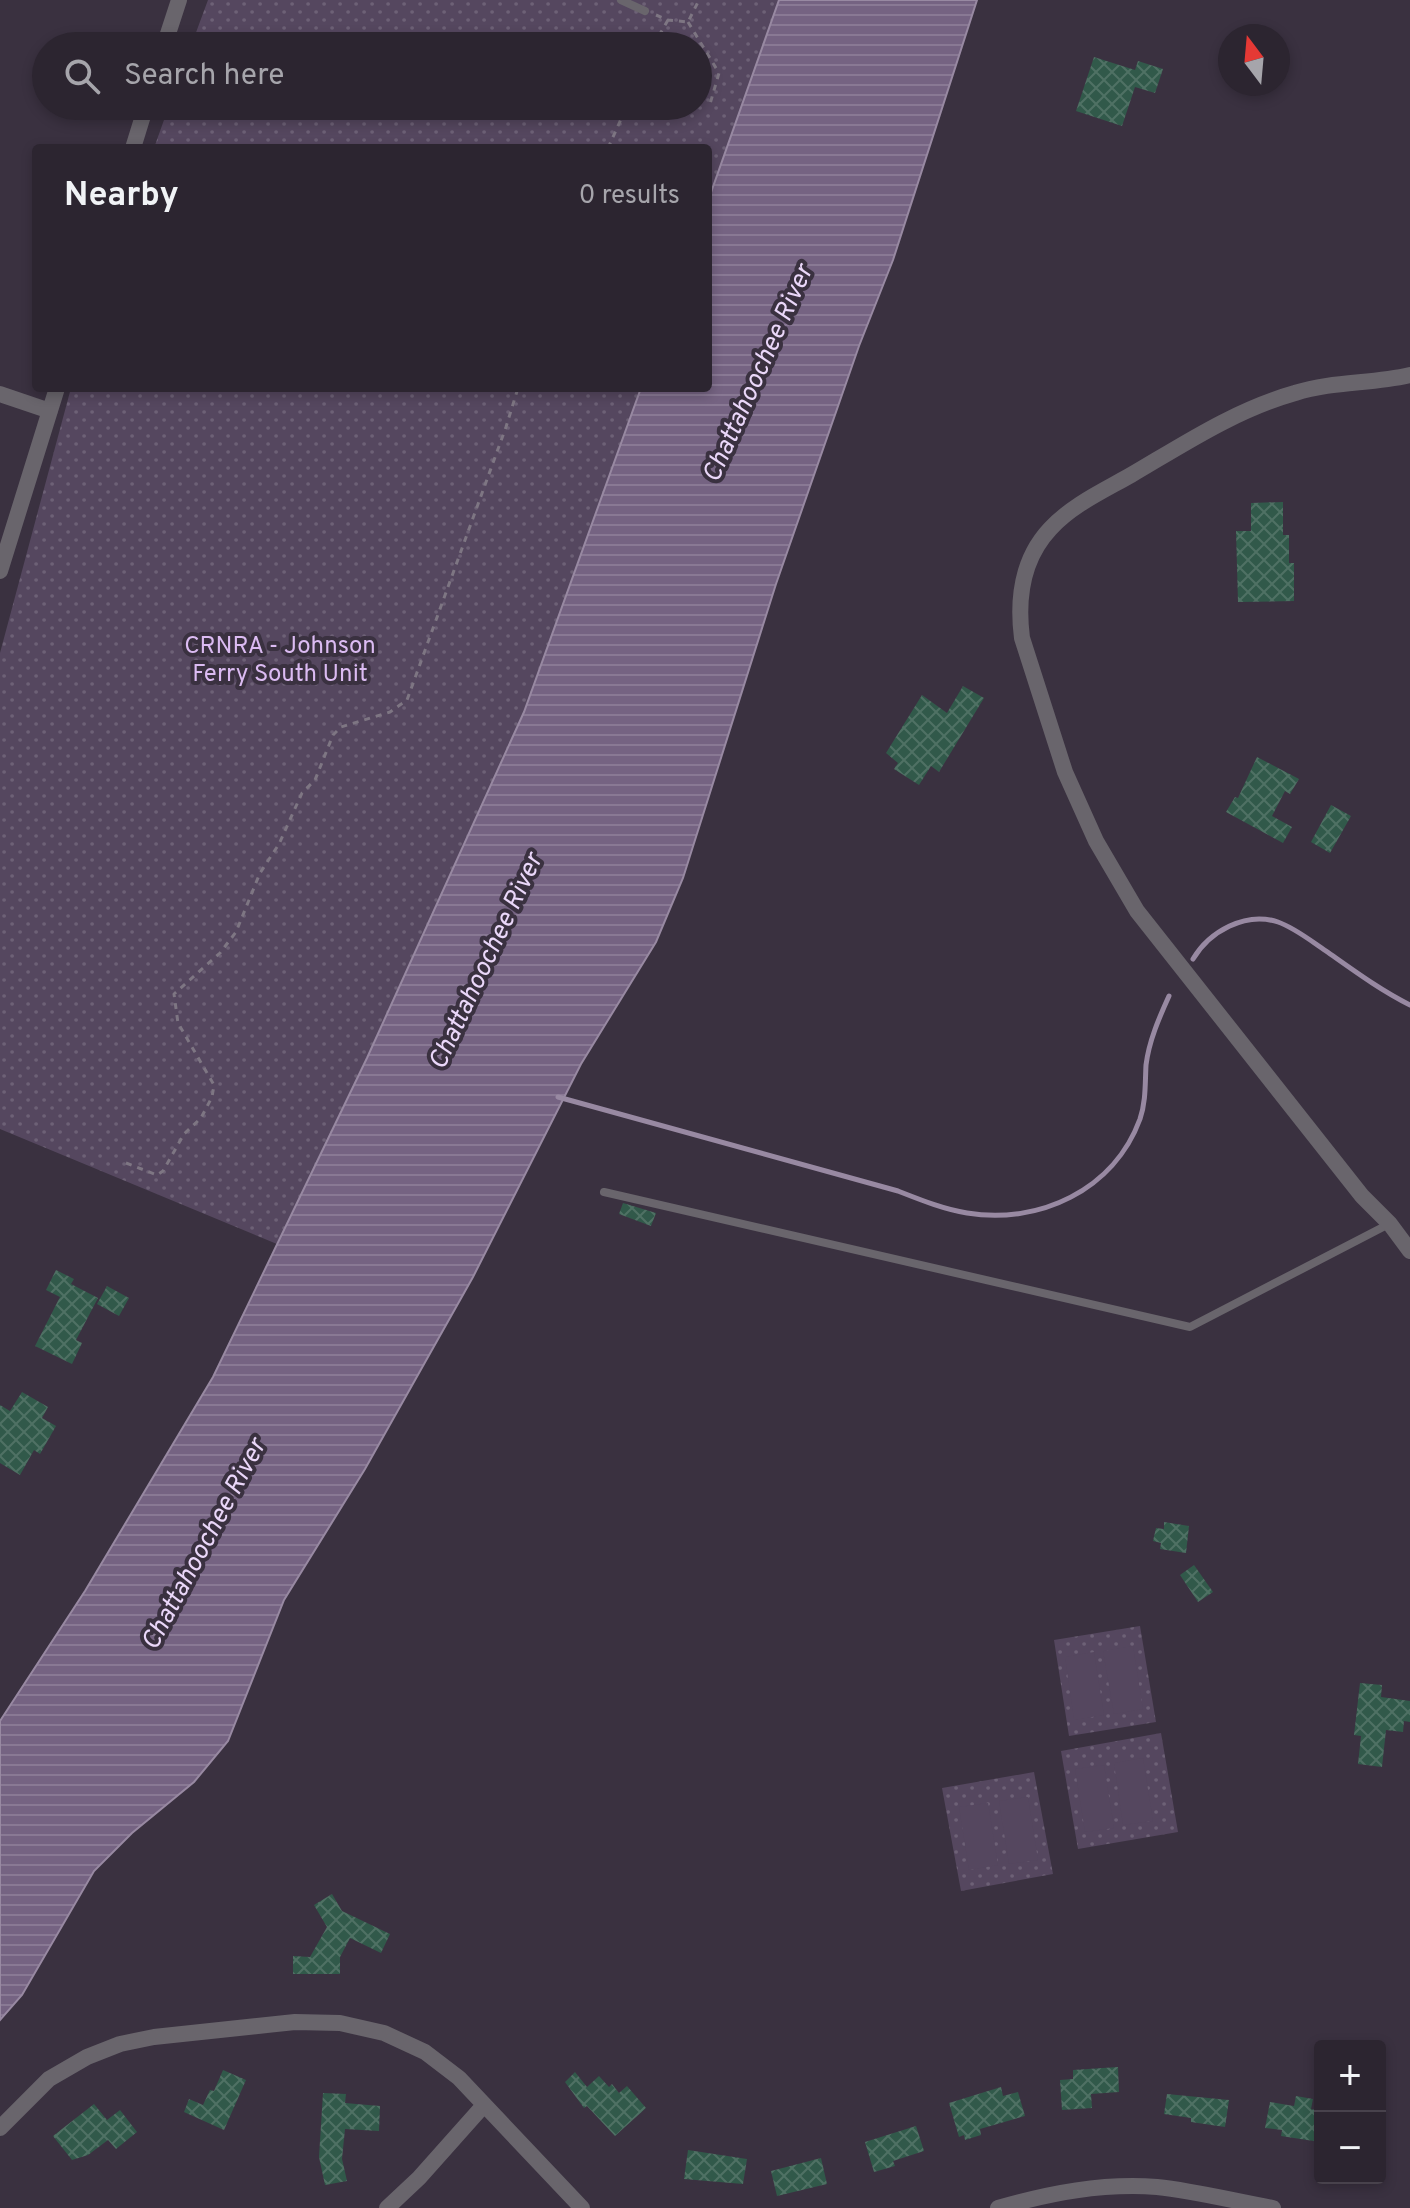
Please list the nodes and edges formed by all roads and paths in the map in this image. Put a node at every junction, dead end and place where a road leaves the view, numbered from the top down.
1 (179, 0) edge
2 (621, 0) edge
3 (699, 0) edge
4 (645, 11) joint
5 (668, 20) junction
6 (688, 22) junction
7 (169, 32) edge
8 (661, 32) edge
9 (694, 32) edge
10 (712, 61) edge
11 (712, 97) edge
12 (142, 120) edge
13 (621, 120) edge
14 (134, 144) edge
15 (610, 144) edge
16 (1410, 375) edge
17 (56, 392) edge
18 (517, 392) edge
19 (0, 394) edge
20 (50, 411) junction
21 (0, 571) edge
22 (126, 1163) dead end
23 (604, 1192) dead end
24 (1390, 1224) junction
25 (1410, 1251) edge
26 (484, 2105) junction
27 (0, 2128) edge
28 (387, 2208) edge
29 (582, 2208) edge
30 (998, 2208) edge
31 (1273, 2208) edge

1 - 7 street
2 - 4 lane
3 - 6 path
4 - 5 path
5 - 6 path
5 - 8 path
6 - 9 path
10 - 11 path
12 - 14 street
13 - 15 path
16 - 24 street
17 - 20 street
18 - 22 path
19 - 20 street
20 - 21 street
23 - 24 lane
24 - 25 street
26 - 27 street
26 - 28 street
26 - 29 street
30 - 31 street

